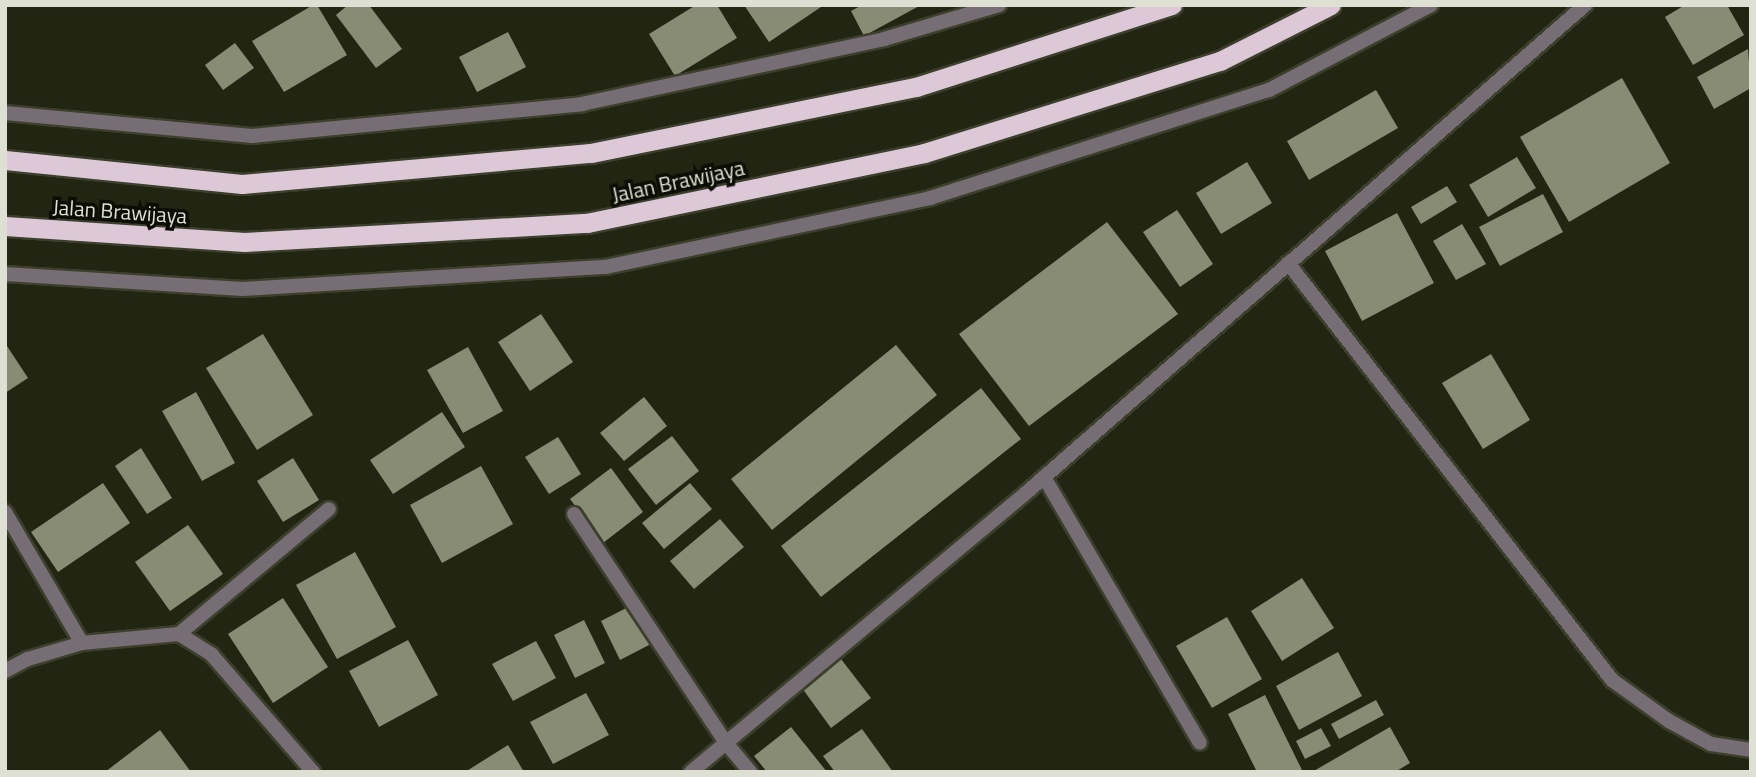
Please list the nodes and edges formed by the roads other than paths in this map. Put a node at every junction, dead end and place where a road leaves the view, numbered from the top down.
1 (999, 5) edge
2 (1172, 5) edge
3 (1331, 5) edge
4 (1431, 5) edge
5 (1585, 5) edge
6 (5, 113) edge
7 (5, 160) edge
8 (5, 226) edge
9 (1288, 263) junction
10 (5, 274) edge
11 (1044, 477) junction
12 (329, 509) dead end
13 (5, 512) edge
14 (574, 514) dead end
15 (179, 634) junction
16 (82, 643) junction
17 (5, 671) edge
18 (726, 743) junction
19 (1200, 743) dead end
20 (1751, 750) edge
21 (313, 772) edge
22 (691, 772) edge
23 (750, 772) edge

1 - 6 street
2 - 7 highway, Jalan Brawijaya
3 - 8 highway, Jalan Brawijaya
4 - 10 street
5 - 9 street
9 - 11 street
9 - 20 street
11 - 18 street
11 - 19 street
12 - 15 street
13 - 16 street
14 - 18 street
15 - 16 street
15 - 21 street
16 - 17 street
18 - 22 street
18 - 23 street

